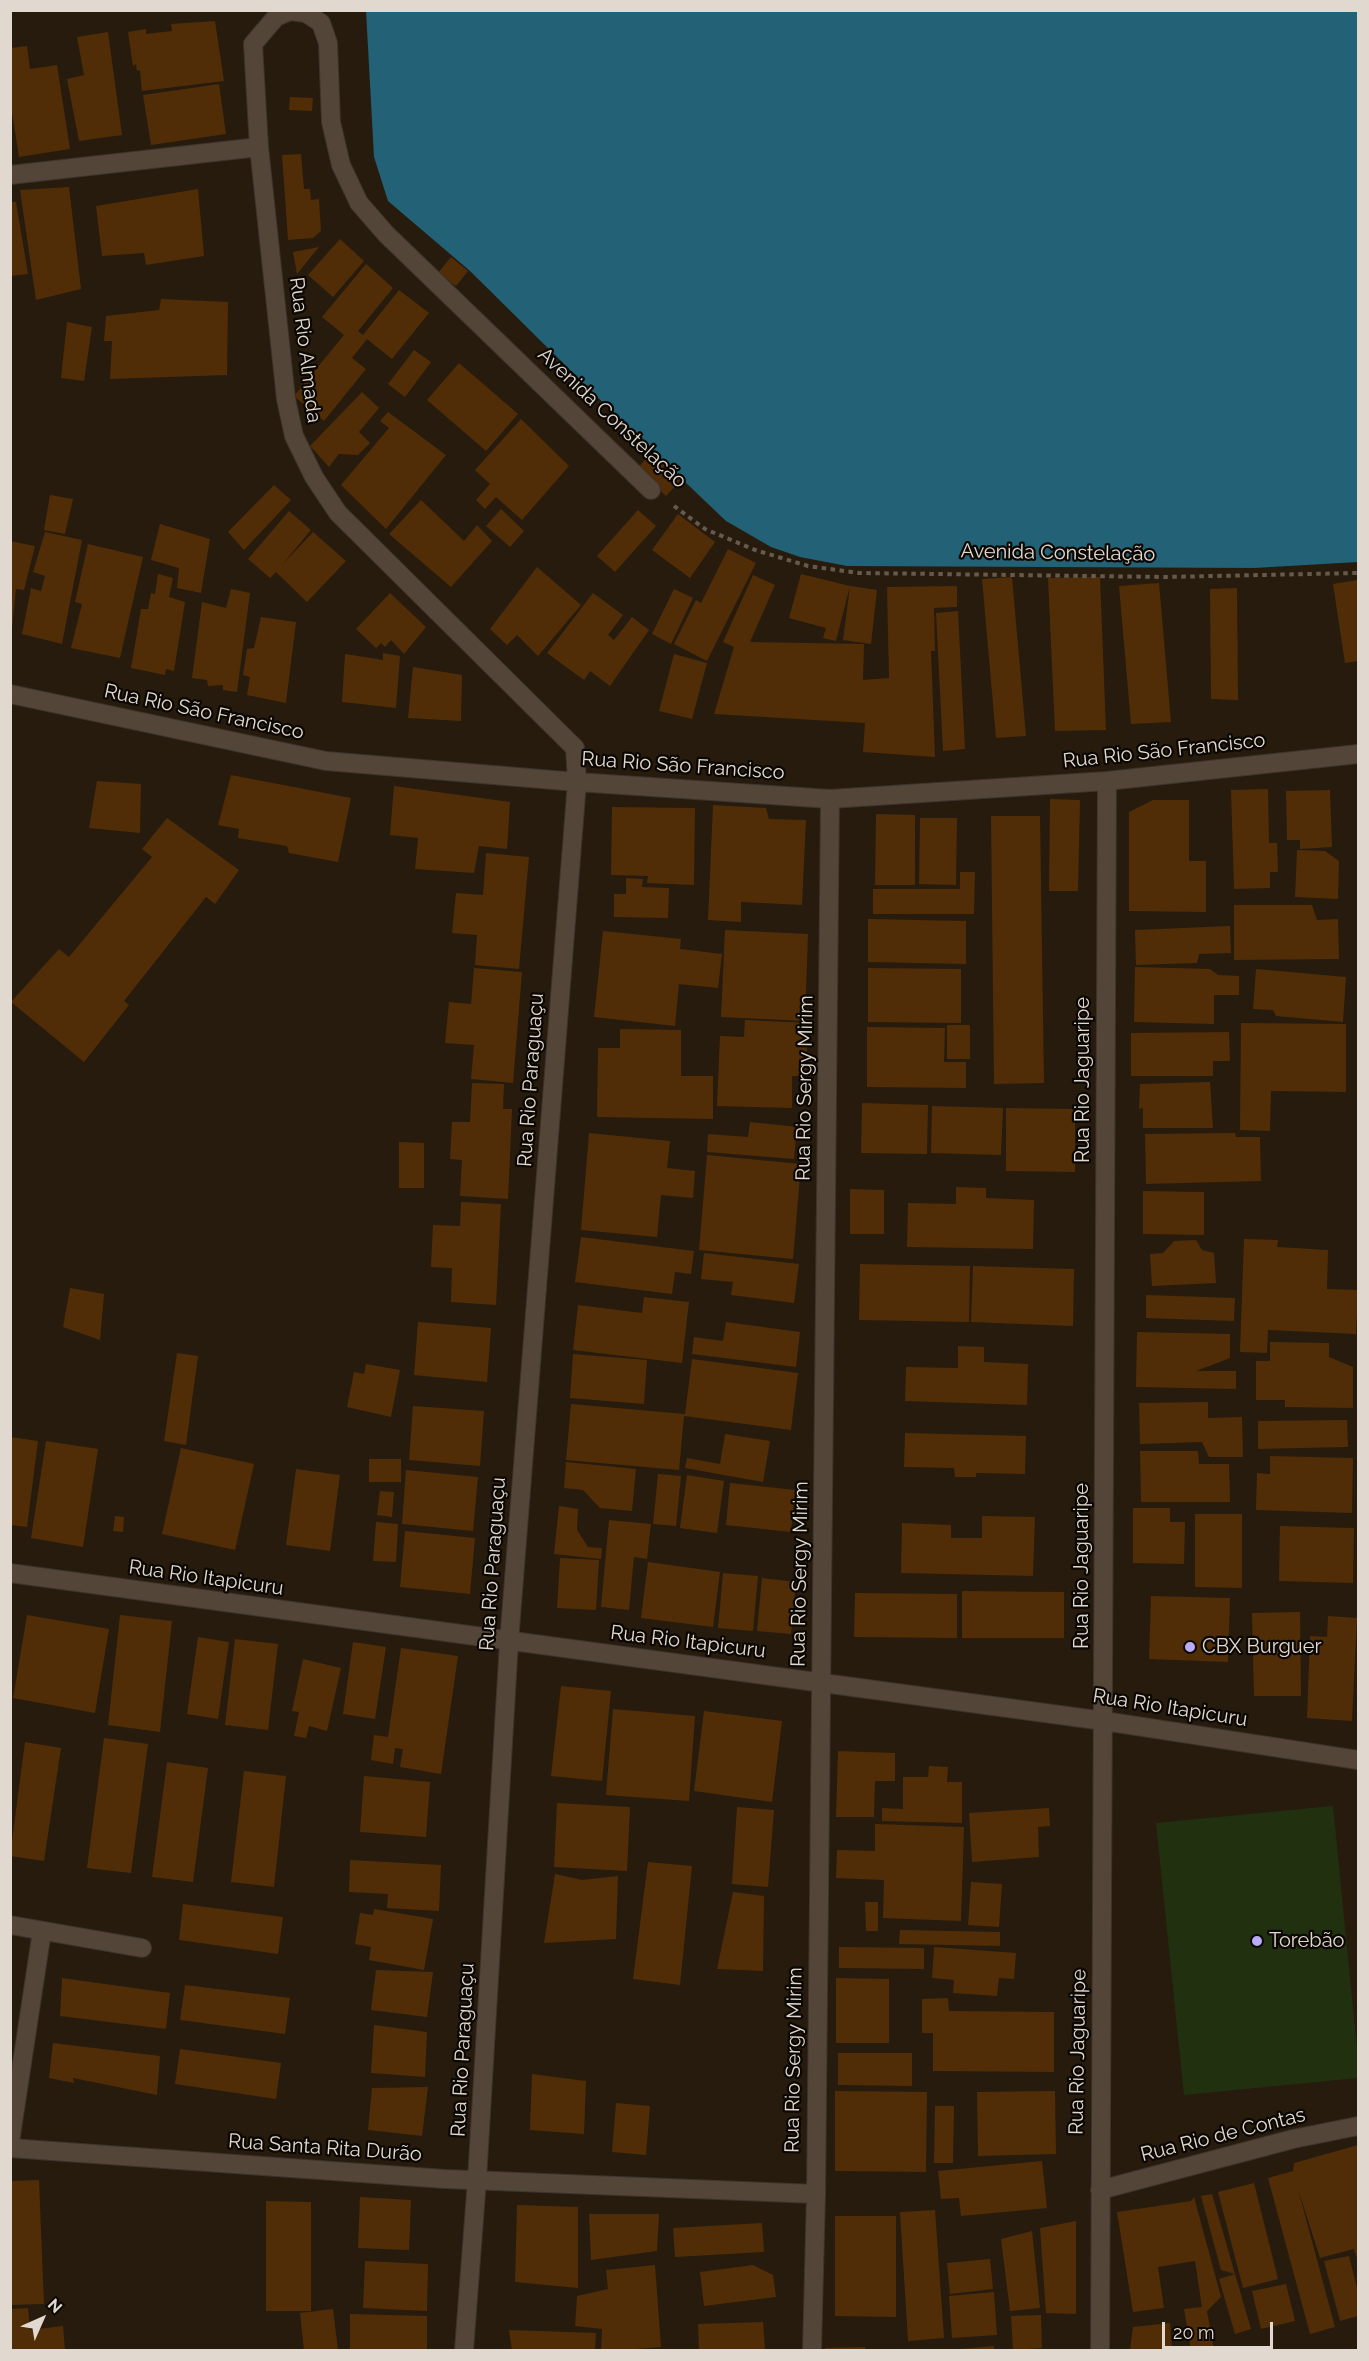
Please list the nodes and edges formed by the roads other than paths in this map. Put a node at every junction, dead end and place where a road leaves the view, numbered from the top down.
1 (290, 11) edge
2 (259, 147) junction
3 (10, 176) edge
4 (651, 490) road end
5 (10, 694) edge
6 (1359, 754) edge
7 (1107, 781) junction
8 (577, 782) junction
9 (830, 799) junction
10 (10, 1574) edge
11 (509, 1642) junction
12 (821, 1682) junction
13 (1104, 1721) junction
14 (1359, 1760) edge
15 (10, 1925) edge
16 (42, 1931) junction
17 (142, 1948) dead end
18 (1359, 2126) edge
19 (10, 2142) edge
20 (10, 2148) edge
21 (477, 2180) junction
22 (1100, 2190) junction
23 (816, 2194) junction
24 (464, 2350) edge
25 (812, 2350) edge
26 (1100, 2350) edge

1 - 2 street, Rua Rio Almada
1 - 4 street, Avenida Constelação
2 - 3 street
2 - 8 street, Rua Rio Almada
5 - 8 street, Rua Rio São Francisco
6 - 7 street, Rua Rio São Francisco
7 - 9 street, Rua Rio São Francisco
7 - 13 street, Rua Rio Jaguaripe
8 - 9 street, Rua Rio São Francisco
8 - 11 street, Rua Rio Paraguaçu
9 - 12 street, Rua Rio Sergy Mirim
10 - 11 street, Rua Rio Itapicuru
11 - 12 street, Rua Rio Itapicuru
11 - 21 street, Rua Rio Paraguaçu
12 - 13 street, Rua Rio Itapicuru
12 - 23 street, Rua Rio Sergy Mirim
13 - 14 street, Rua Rio Itapicuru
13 - 22 street, Rua Rio Jaguaripe
15 - 16 street
16 - 17 street
16 - 19 street
18 - 22 street, Rua Rio de Contas
20 - 21 street, Rua Santa Rita Durão
21 - 23 street, Rua Santa Rita Durão
21 - 24 street, Rua Rio Paraguaçu
22 - 26 street, Rua Rio Jaguaripe
23 - 25 street, Rua Rio Sergy Mirim

